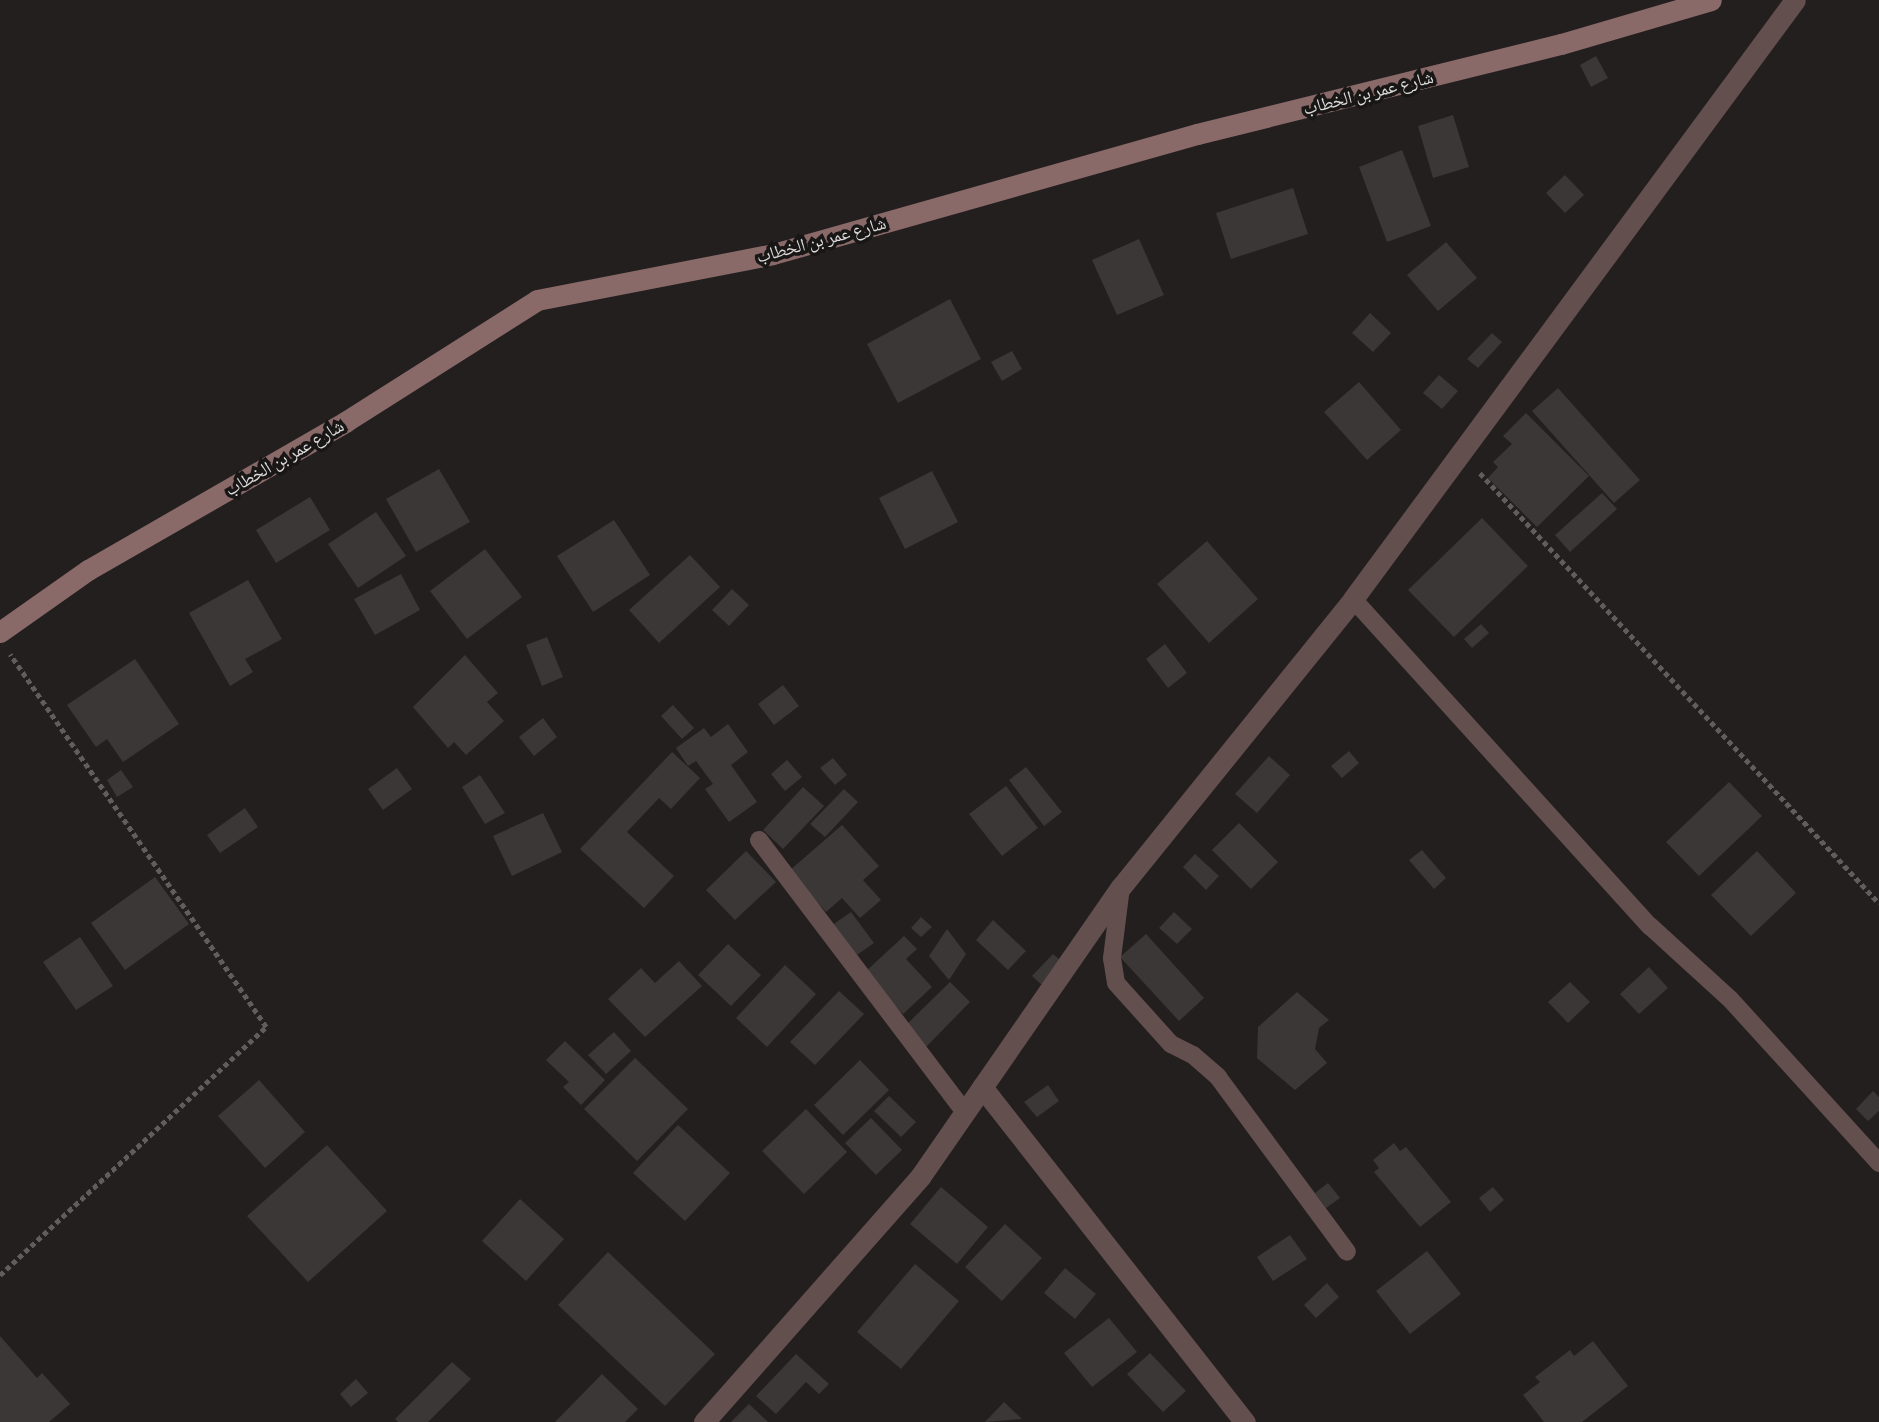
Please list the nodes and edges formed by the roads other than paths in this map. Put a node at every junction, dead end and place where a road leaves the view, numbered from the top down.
1 (1711, 0) edge
2 (1795, 0) edge
3 (1353, 599) junction
4 (0, 632) edge
5 (759, 840) dead end
6 (1121, 887) junction
7 (982, 1087) junction
8 (965, 1112) junction
9 (1879, 1163) edge
10 (1347, 1252) dead end
11 (704, 1422) edge
12 (1245, 1422) edge

1 - 4 street, شارع عمر بن الخطاب
2 - 3 street
3 - 6 street
3 - 9 lane
5 - 8 lane
6 - 7 street
6 - 10 lane
7 - 8 street
7 - 12 street
8 - 11 street

